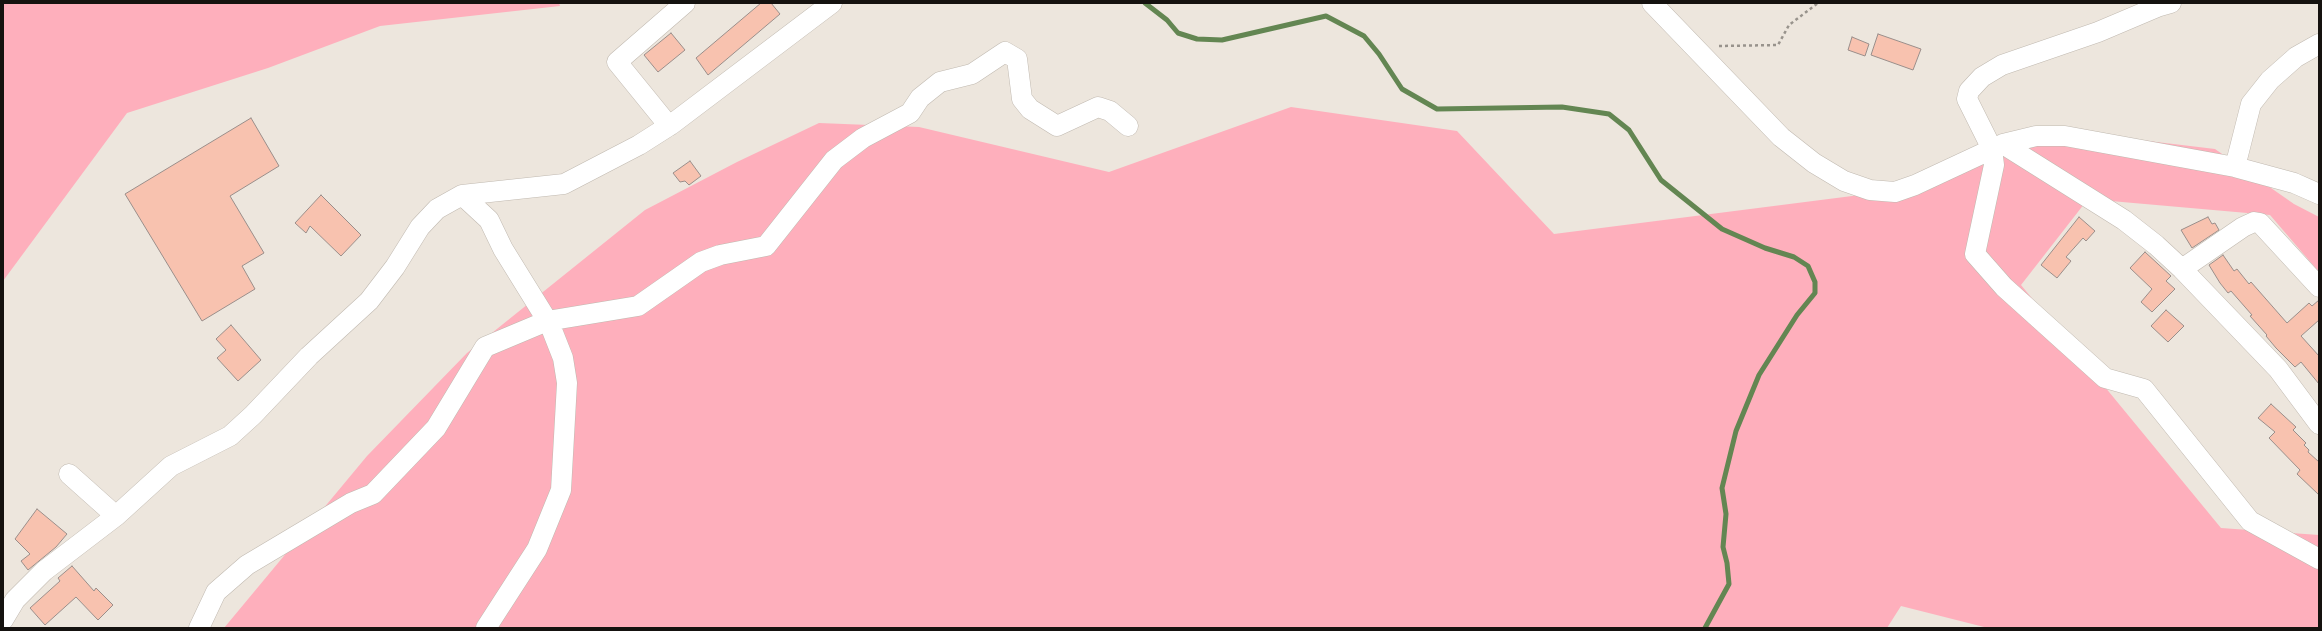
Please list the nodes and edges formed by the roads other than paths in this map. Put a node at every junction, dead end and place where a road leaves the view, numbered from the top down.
1 (685, 3) edge
2 (832, 3) edge
3 (1652, 3) edge
4 (2171, 3) edge
5 (2319, 44) edge
6 (669, 126) junction
7 (1128, 126) dead end
8 (1998, 146) junction
9 (2235, 167) junction
10 (2319, 194) edge
11 (462, 195) junction
12 (2182, 269) junction
13 (2319, 287) edge
14 (547, 321) junction
15 (2319, 424) edge
16 (69, 474) dead end
17 (116, 516) junction
18 (2319, 559) edge
19 (3, 620) edge
20 (199, 628) edge
21 (486, 628) edge

1 - 6 street
2 - 6 street
3 - 8 street
4 - 8 street
5 - 9 street
6 - 11 street
7 - 14 street
8 - 9 street
8 - 12 street
8 - 18 street
9 - 10 street
11 - 14 street
11 - 17 street
12 - 13 street
12 - 15 street
14 - 20 street
14 - 21 street
16 - 17 street
17 - 19 street

